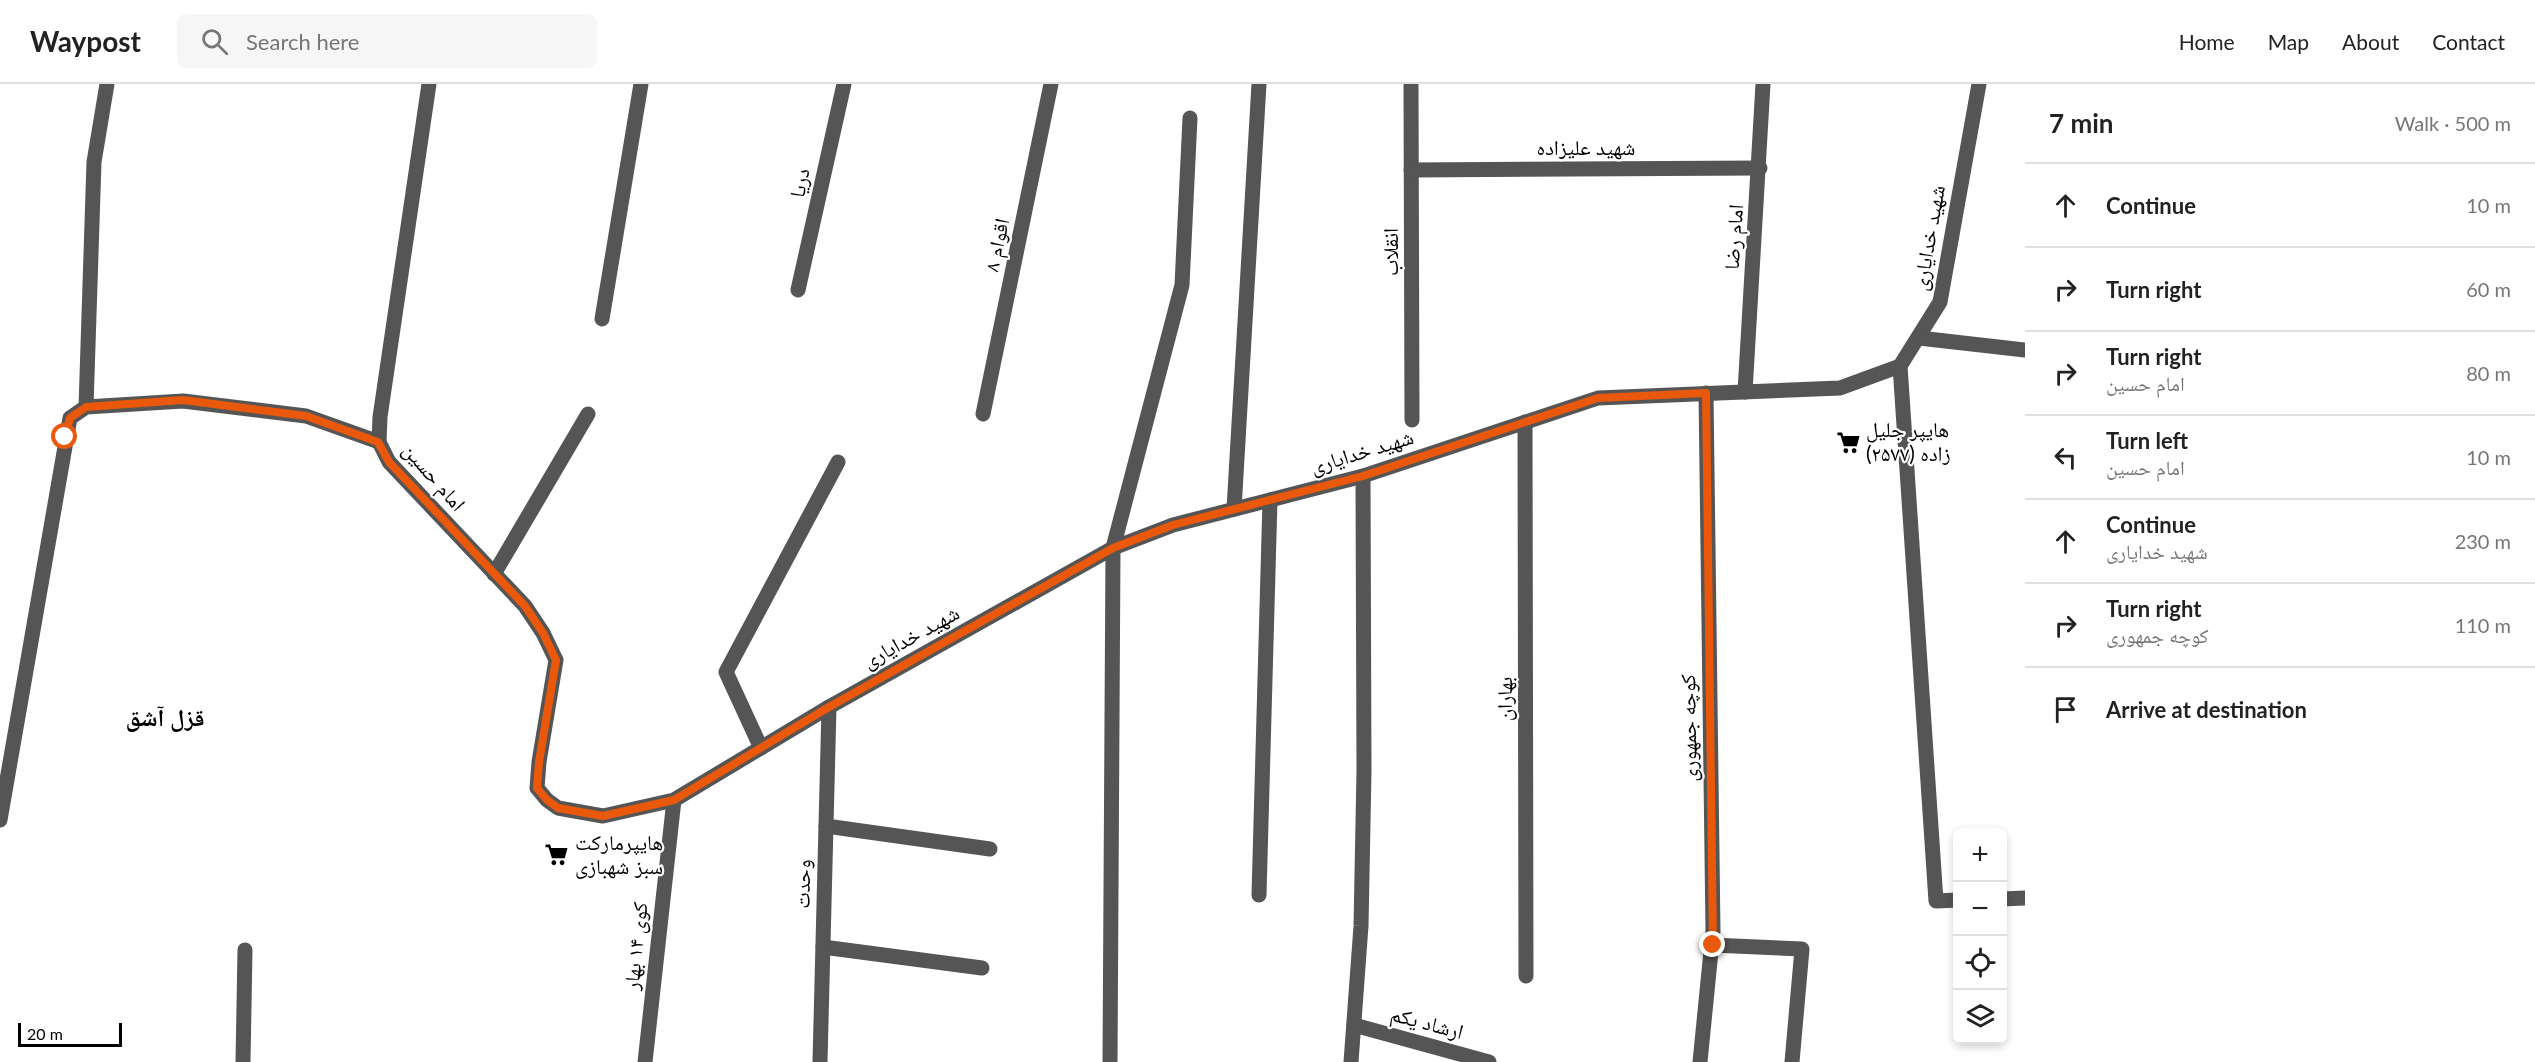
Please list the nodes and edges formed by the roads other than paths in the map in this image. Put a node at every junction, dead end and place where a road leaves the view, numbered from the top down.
1 (107, 84) edge
2 (429, 84) edge
3 (641, 84) edge
4 (843, 84) edge
5 (1052, 84) edge
6 (1259, 84) edge
7 (1412, 84) edge
8 (1763, 84) edge
9 (1978, 84) edge
10 (1190, 118) dead end
11 (1760, 168) junction
12 (1412, 170) junction
13 (798, 290) dead end
14 (602, 319) dead end
15 (1919, 338) junction
16 (2025, 350) edge
17 (1900, 366) junction
18 (1745, 392) junction
19 (1706, 393) junction
20 (86, 407) junction
21 (588, 414) dead end
22 (983, 414) dead end
23 (1412, 420) dead end
24 (1525, 422) junction
25 (378, 442) junction
26 (838, 462) dead end
27 (1363, 476) junction
28 (1270, 500) junction
29 (1234, 509) junction
30 (1113, 548) junction
31 (494, 574) junction
32 (829, 707) junction
33 (761, 748) junction
34 (674, 800) junction
35 (603, 816) joint
36 (0, 820) edge
37 (826, 826) junction
38 (990, 849) dead end
39 (1259, 895) dead end
40 (2025, 898) edge
41 (2007, 899) edge
42 (1953, 900) edge
43 (1713, 945) junction
44 (823, 947) junction
45 (245, 950) dead end
46 (982, 968) dead end
47 (1526, 976) dead end
48 (1354, 1025) junction
49 (243, 1062) edge
50 (645, 1062) edge
51 (819, 1062) edge
52 (1110, 1062) edge
53 (1351, 1062) edge
54 (1490, 1062) edge
55 (1700, 1062) edge
56 (1792, 1062) edge

1 - 20 street
2 - 25 street, امام حسین
3 - 14 street
4 - 13 street, دریا
5 - 22 street, اقوام ۸
6 - 29 street
7 - 12 street, انقلاب
8 - 11 street, امام رضا
9 - 15 street, شهید خدایاری
10 - 30 street
11 - 12 street, شهید علیزاده
11 - 18 street, امام رضا
12 - 23 street, انقلاب
15 - 16 street
15 - 17 street, شهید خدایاری
17 - 18 street, شهید خدایاری
17 - 42 street
18 - 19 street, شهید خدایاری
19 - 24 street, شهید خدایاری
19 - 43 street, کوچه جمهوری
20 - 25 street
20 - 36 street
21 - 31 street
24 - 27 street, شهید خدایاری
24 - 47 street, بهاران
25 - 31 street, امام حسین
26 - 33 street
27 - 28 street, شهید خدایاری
27 - 48 street
28 - 29 street, شهید خدایاری
28 - 39 street
29 - 30 street, شهید خدایاری
30 - 32 street, شهید خدایاری
30 - 52 street
31 - 35 street, امام حسین
32 - 33 street, شهید خدایاری
32 - 37 street, وحدت
33 - 34 street, شهید خدایاری
34 - 35 street, شهید خدایاری
34 - 50 street, کوی ۱۴ بهار
37 - 38 street
37 - 44 street, وحدت
40 - 41 street
43 - 55 street, کوچه جمهوری
43 - 56 street
44 - 46 street
44 - 51 street, وحدت
45 - 49 street
48 - 53 street
48 - 54 street, ارشاد یکم

